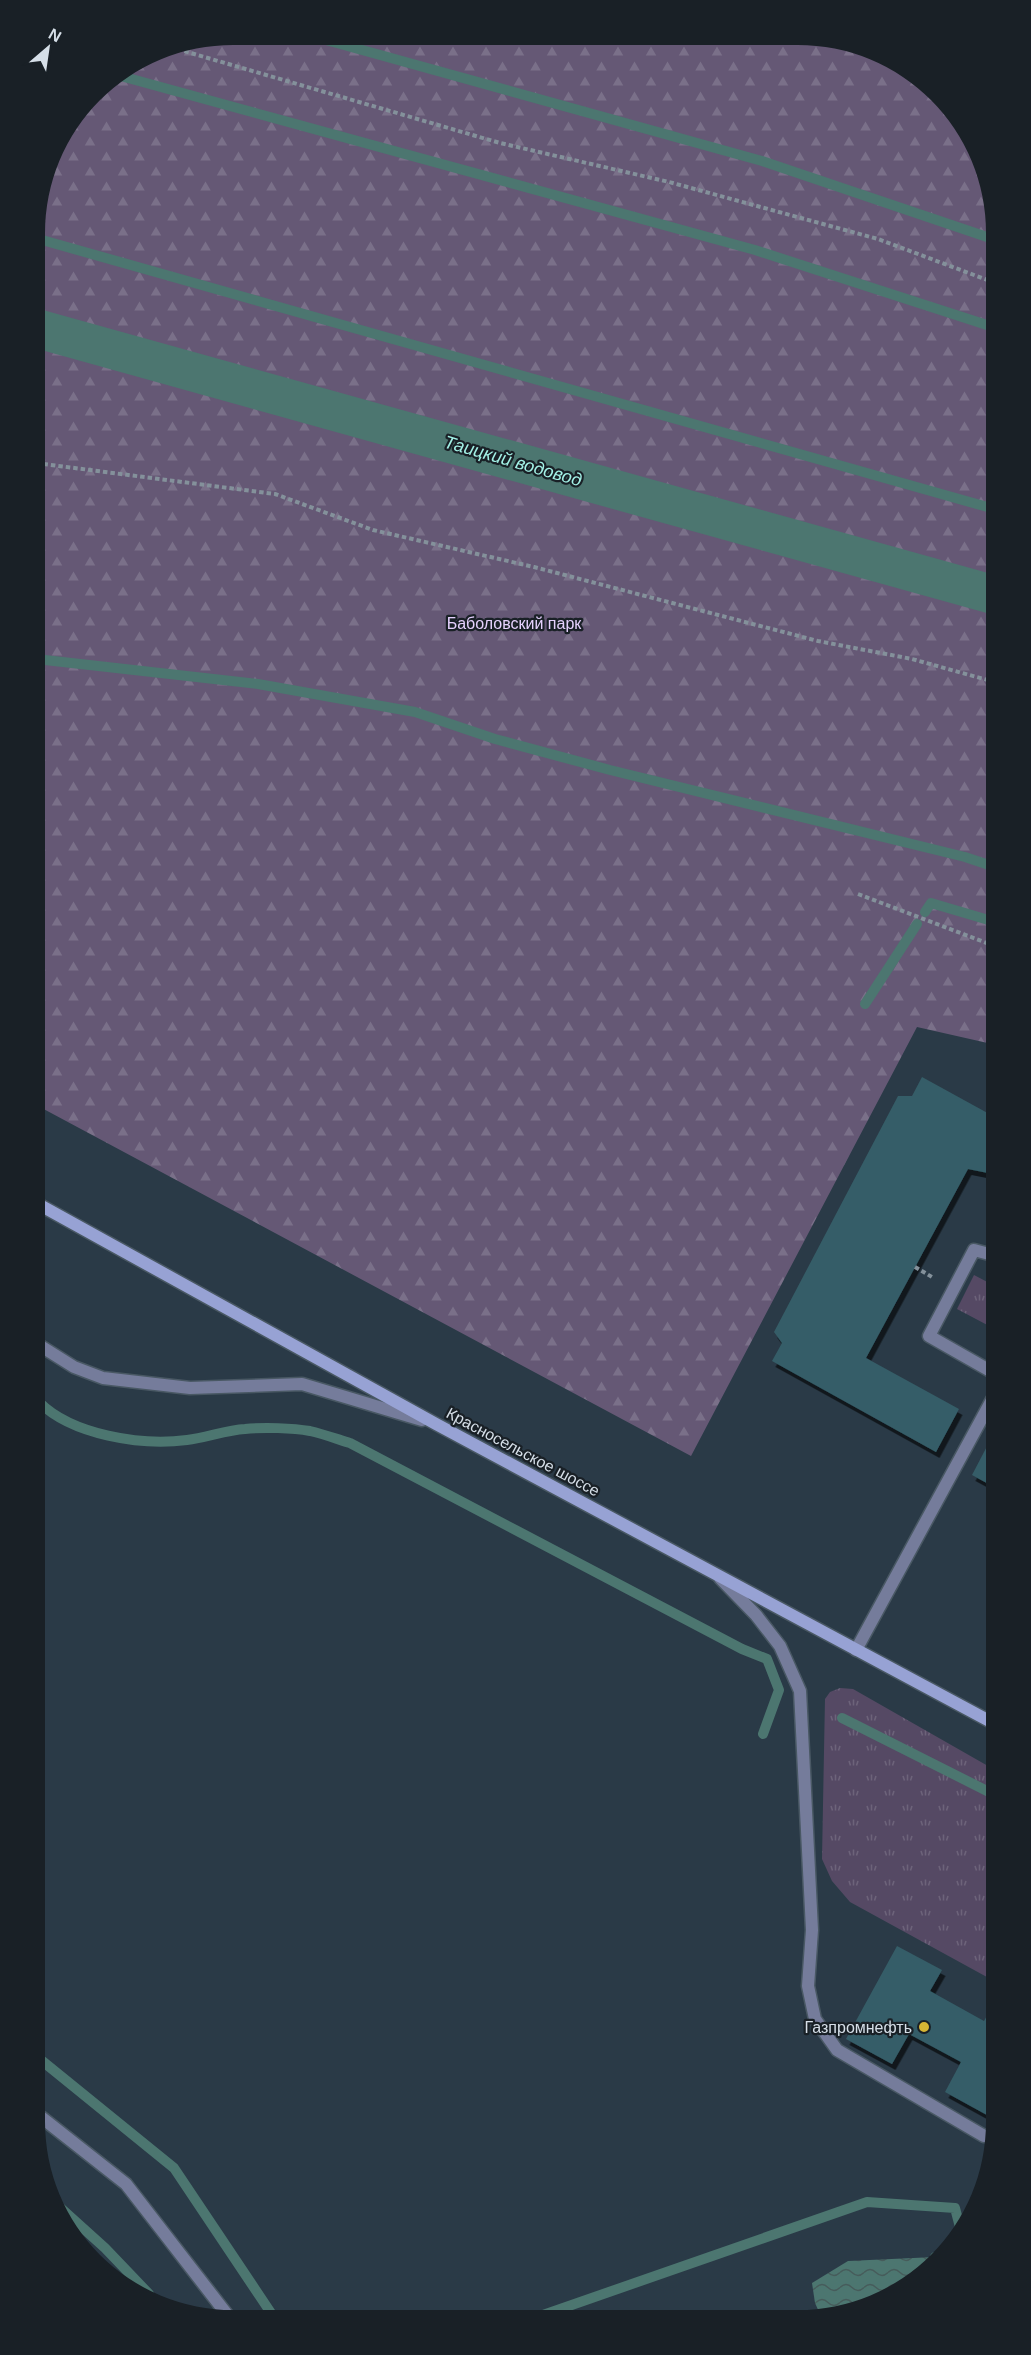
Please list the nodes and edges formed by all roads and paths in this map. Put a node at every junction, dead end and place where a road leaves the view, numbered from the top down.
1 (184, 51) edge
2 (986, 280) edge
3 (45, 464) edge
4 (986, 680) edge
5 (858, 894) dead end
6 (986, 943) edge
7 (45, 1208) edge
8 (986, 1253) edge
9 (45, 1349) edge
10 (986, 1368) edge
11 (986, 1411) edge
12 (436, 1424) junction
13 (714, 1573) junction
14 (856, 1650) junction
15 (986, 1719) edge
16 (45, 2120) edge
17 (986, 2136) edge
18 (224, 2310) edge

1 - 2 path
3 - 4 path
5 - 6 path
7 - 12 main road, Красносельское шоссе
8 - 10 street
9 - 12 street
11 - 14 street
12 - 13 main road, Красносельское шоссе
13 - 14 main road, Красносельское шоссе
13 - 17 street
14 - 15 main road, Красносельское шоссе
16 - 18 street

